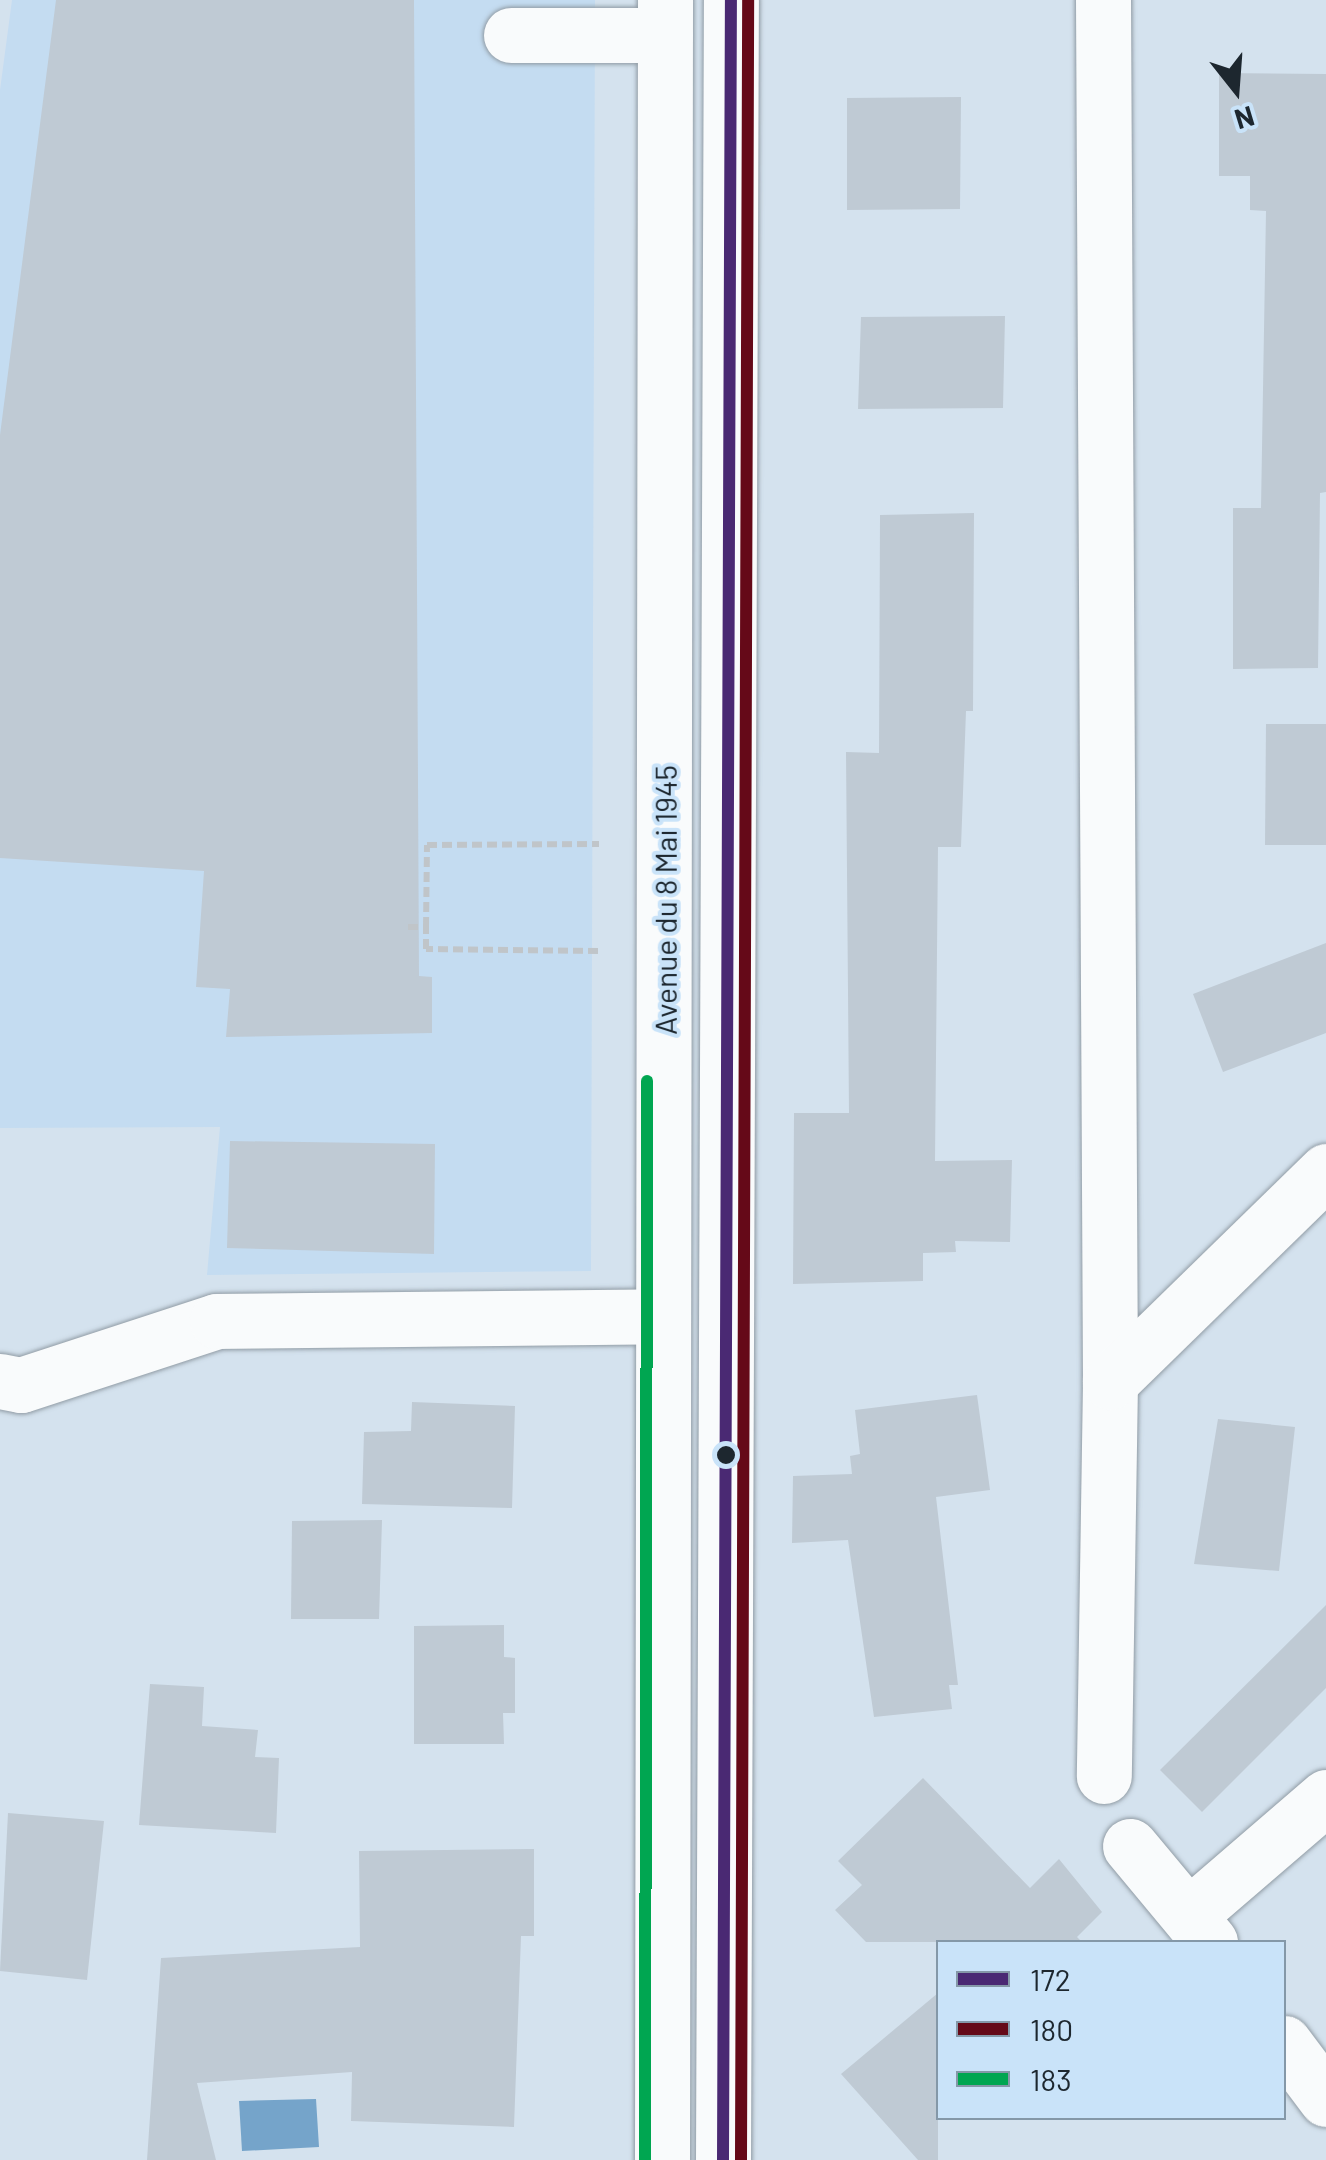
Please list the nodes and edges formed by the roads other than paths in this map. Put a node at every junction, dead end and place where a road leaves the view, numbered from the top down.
1 (731, 0) edge
2 (1103, 0) edge
3 (665, 18) edge
4 (511, 35) dead end
5 (729, 638) junction
6 (664, 643) junction
7 (1326, 1170) edge
8 (664, 1316) junction
9 (0, 1381) edge
10 (1110, 1382) junction
11 (1104, 1776) dead end
12 (1326, 1797) edge
13 (1130, 1846) dead end
14 (1200, 1928) edge
15 (1286, 2046) edge
16 (1326, 2099) edge
17 (662, 2160) edge
18 (722, 2160) edge

1 - 5 main road, Avenue du 8 Mai 1945
2 - 10 main road
3 - 4 main road
3 - 6 main road, Avenue du 8 Mai 1945
5 - 6 main road
5 - 18 main road, Avenue du 8 Mai 1945
6 - 8 main road, Avenue du 8 Mai 1945
7 - 10 main road
8 - 9 main road
8 - 17 main road, Avenue du 8 Mai 1945
10 - 11 main road
12 - 14 main road
13 - 14 main road
15 - 16 main road

